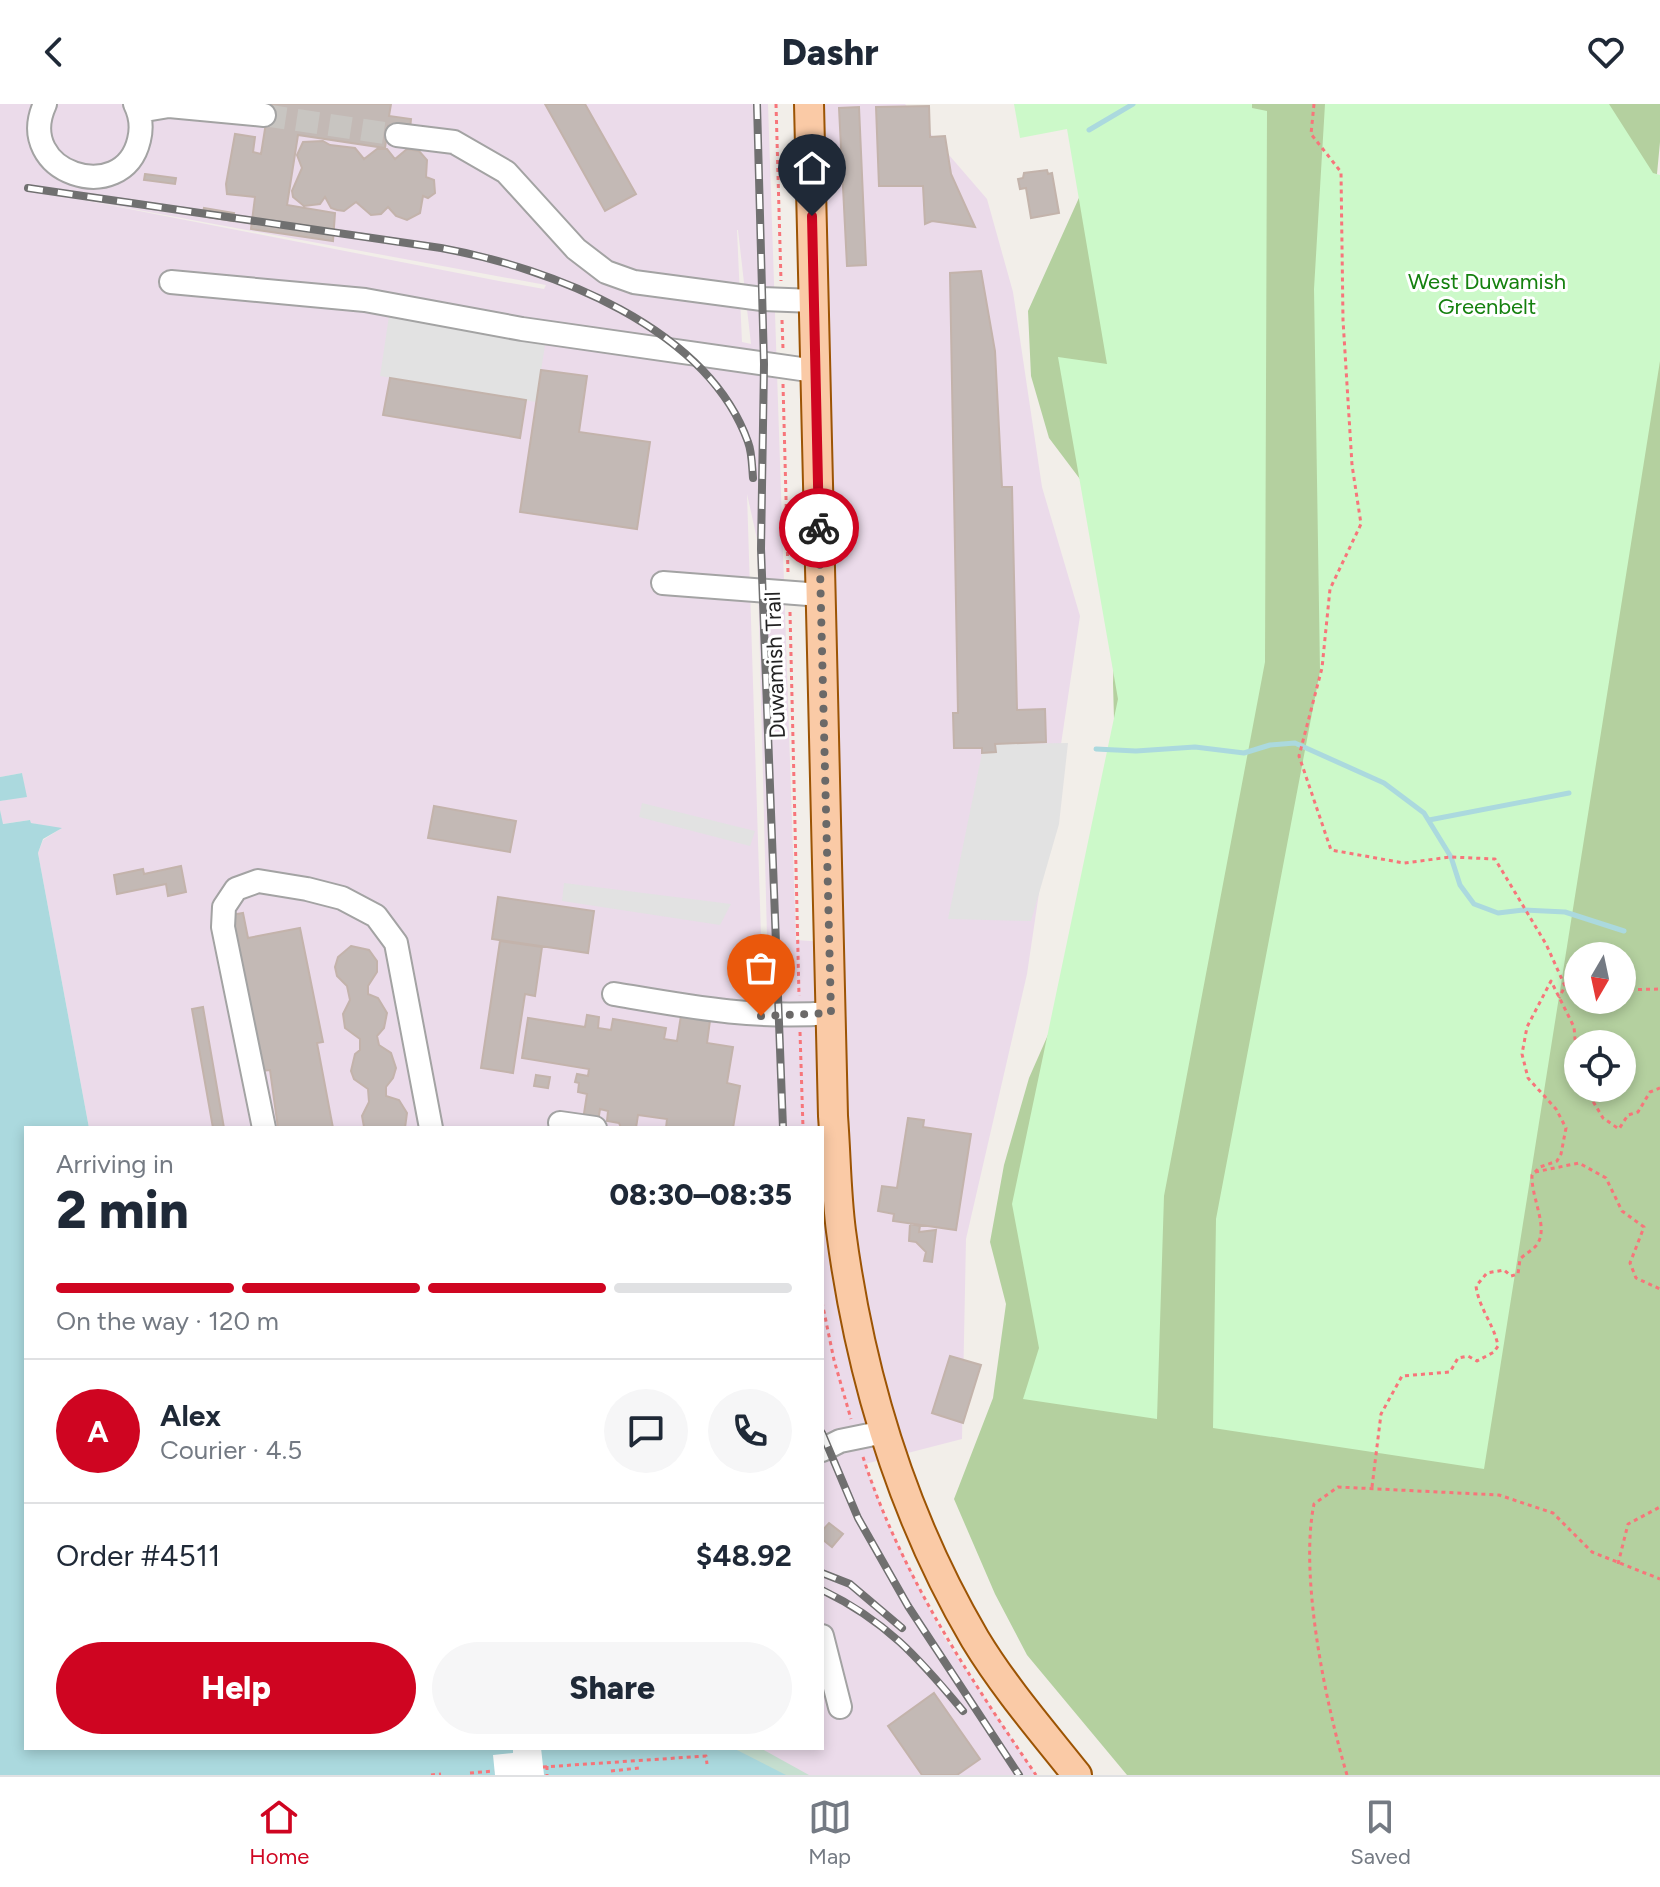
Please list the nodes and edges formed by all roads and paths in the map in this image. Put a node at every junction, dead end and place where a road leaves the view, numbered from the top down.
1 (45, 104) edge
2 (776, 104) edge
3 (809, 104) edge
4 (1314, 104) edge
5 (137, 108) edge
6 (264, 115) tunnel mouth
7 (397, 135) tunnel mouth
8 (171, 282) dead end
9 (782, 300) junction
10 (814, 301) junction
11 (783, 367) junction
12 (815, 371) junction
13 (663, 583) dead end
14 (789, 592) junction
15 (821, 595) junction
16 (1564, 984) edge
17 (1564, 988) edge
18 (1660, 989) edge
19 (1636, 990) edge
20 (614, 994) dead end
21 (1559, 998) junction
22 (831, 1013) junction
23 (799, 1015) junction
24 (1574, 1030) edge
25 (1660, 1088) edge
26 (1593, 1102) edge
27 (560, 1123) dead end
28 (264, 1126) edge
29 (431, 1126) edge
30 (581, 1126) edge
31 (803, 1126) edge
32 (829, 1151) edge
33 (1534, 1172) junction
34 (1660, 1289) edge
35 (884, 1432) junction
36 (824, 1447) edge
37 (1372, 1487) junction
38 (1660, 1507) edge
39 (1618, 1564) junction
40 (1660, 1579) edge
41 (824, 1644) edge
42 (840, 1707) dead end
43 (652, 1760) junction
44 (623, 1762) junction
45 (597, 1763) junction
46 (707, 1764) dead end
47 (652, 1767) dead end
48 (639, 1768) dead end
49 (624, 1769) junction
50 (598, 1770) dead end
51 (494, 1771) dead end
52 (611, 1771) dead end
53 (470, 1773) dead end
54 (486, 1773) edge
55 (441, 1774) edge
56 (432, 1775) edge
57 (547, 1775) edge
58 (1077, 1775) edge
59 (1347, 1775) edge

1 - 5 lane
2 - 9 path, Duwamish Trail
3 - 10 main road
4 - 16 path
5 - 6 lane
7 - 9 lane
8 - 11 lane
9 - 10 lane
9 - 11 path, Duwamish Trail
10 - 12 main road
11 - 12 lane
11 - 14 path, Duwamish Trail
12 - 15 main road
13 - 14 lane
14 - 15 lane
14 - 23 path, Duwamish Trail
15 - 22 main road
17 - 21 path
18 - 19 path
20 - 23 lane
21 - 24 path
21 - 33 path
22 - 23 lane
22 - 32 main road
23 - 31 path, Duwamish Trail
25 - 26 path
27 - 30 lane
28 - 29 lane
32 - 35 main road
33 - 34 path
33 - 37 path
35 - 36 lane
35 - 58 main road
37 - 39 path
37 - 59 path
38 - 39 path
39 - 40 path
41 - 42 lane
43 - 44 path
43 - 46 path
43 - 47 path
44 - 45 path
44 - 49 path
45 - 50 path
45 - 57 path
48 - 49 path
49 - 52 path
51 - 54 path
53 - 54 path
55 - 56 path

